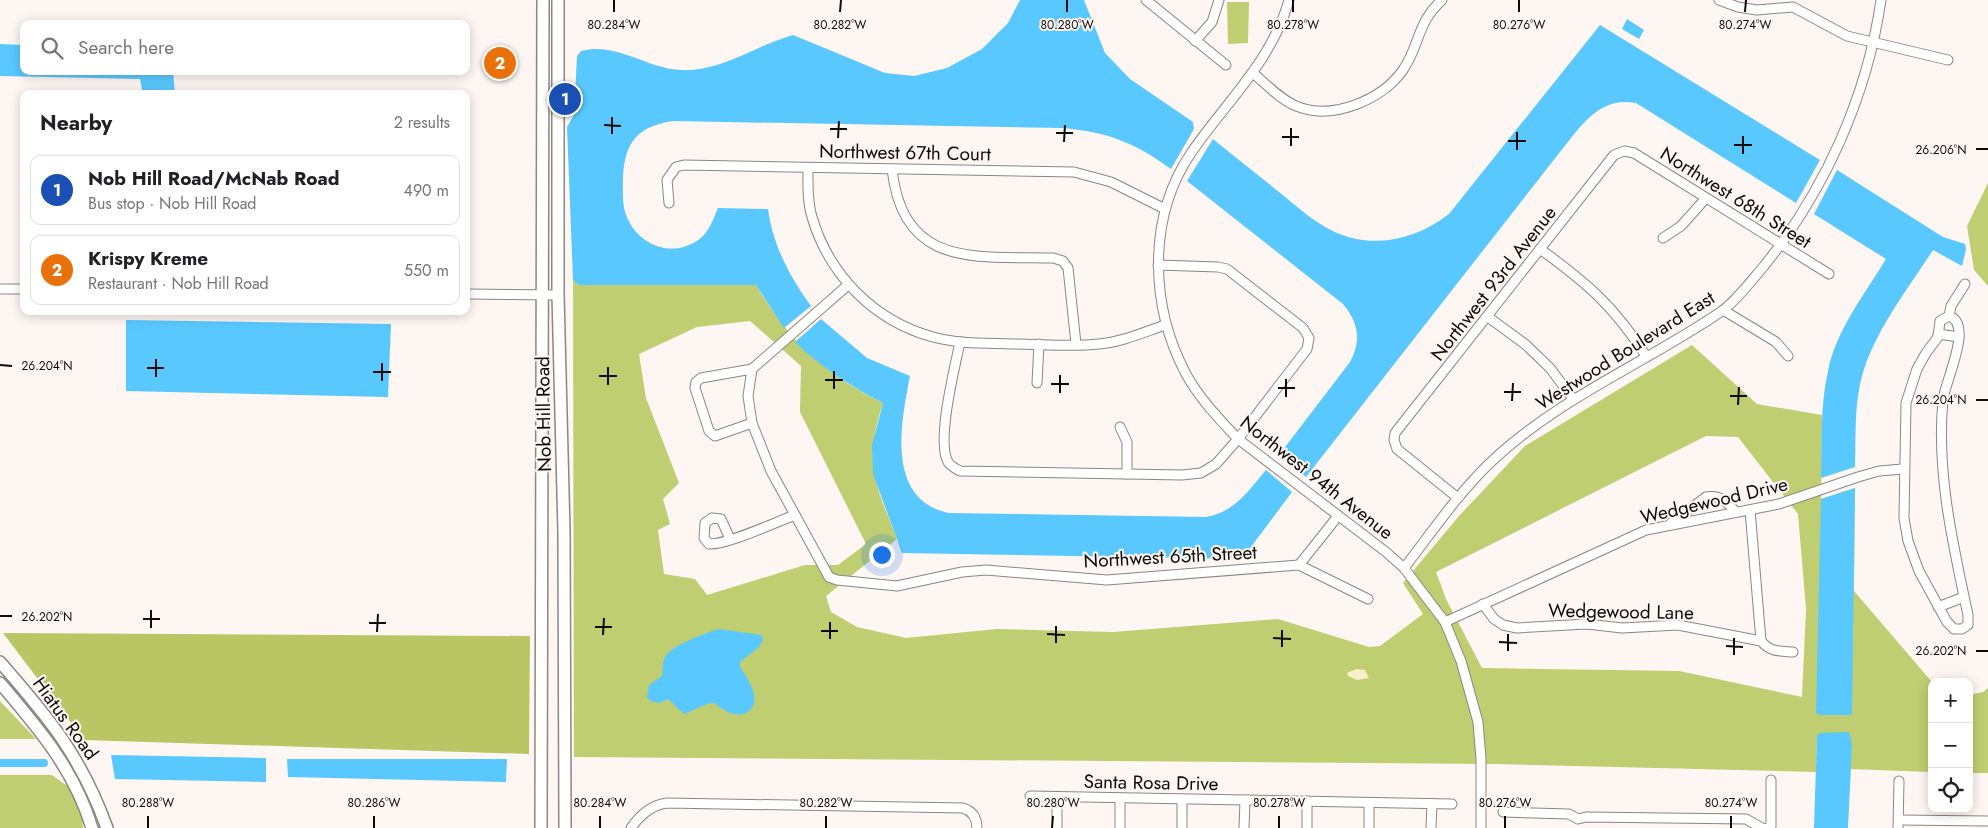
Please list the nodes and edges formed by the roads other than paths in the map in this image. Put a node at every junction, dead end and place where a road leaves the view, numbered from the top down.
1 (543, 0) edge
2 (558, 0) edge
3 (1146, 0) edge
4 (1219, 0) edge
5 (1289, 0) edge
6 (1442, 0) edge
7 (1719, 0) edge
8 (1881, 0) edge
9 (1195, 40) junction
10 (1872, 43) junction
11 (1948, 60) dead end
12 (1226, 65) dead end
13 (1253, 74) junction
14 (1624, 151) joint
15 (808, 168) junction
16 (892, 169) junction
17 (1706, 198) junction
18 (669, 203) dead end
19 (1165, 209) junction
20 (1663, 238) dead end
21 (1781, 245) junction
22 (1540, 249) junction
23 (1158, 265) junction
24 (1829, 274) dead end
25 (1965, 284) dead end
26 (848, 285) junction
27 (0, 289) edge
28 (20, 289) edge
29 (470, 294) edge
30 (541, 295) junction
31 (558, 295) junction
32 (1723, 310) junction
33 (1488, 316) junction
34 (1949, 316) junction
35 (1165, 325) junction
36 (1938, 334) junction
37 (1959, 338) junction
38 (960, 342) junction
39 (1039, 344) junction
40 (1076, 344) junction
41 (1646, 356) junction
42 (1788, 356) dead end
43 (752, 369) junction
44 (1037, 383) dead end
45 (1573, 399) junction
46 (752, 423) junction
47 (1120, 427) dead end
48 (1238, 439) junction
49 (1904, 469) junction
50 (1127, 474) junction
51 (1458, 498) junction
52 (1750, 510) junction
53 (1736, 512) junction
54 (795, 515) junction
55 (1338, 516) junction
56 (1669, 524) junction
57 (730, 539) dead end
58 (1299, 565) junction
59 (1404, 568) junction
60 (1964, 597) junction
61 (1368, 599) dead end
62 (1483, 604) junction
63 (1938, 607) junction
64 (1444, 622) junction
65 (1761, 640) junction
66 (1793, 652) dead end
67 (0, 662) edge
68 (0, 683) edge
69 (1771, 780) dead end
70 (1899, 781) dead end
71 (1030, 796) dead end
72 (1057, 797) junction
73 (1120, 798) junction
74 (1182, 800) junction
75 (1245, 800) junction
76 (1307, 801) junction
77 (1369, 803) junction
78 (1432, 804) junction
79 (1452, 804) dead end
80 (1502, 812) dead end
81 (1670, 818) junction
82 (1578, 819) junction
83 (1988, 821) edge
84 (1899, 824) edge
85 (92, 828) edge
86 (107, 828) edge
87 (541, 828) edge
88 (565, 828) edge
89 (631, 828) edge
90 (977, 828) edge
91 (1057, 828) edge
92 (1120, 828) edge
93 (1182, 828) edge
94 (1244, 828) edge
95 (1307, 828) edge
96 (1369, 828) edge
97 (1431, 828) edge
98 (1481, 828) edge
99 (1573, 828) edge
100 (1670, 828) edge
101 (1762, 828) edge
102 (1767, 828) edge

1 - 30 main road, Nob Hill Road
2 - 31 main road, Nob Hill Road
3 - 9 street
4 - 9 street
5 - 13 street, Northwest 94th Avenue
6 - 13 street
7 - 10 street
8 - 10 street, Westwood Boulevard East
9 - 12 street
10 - 11 street
10 - 21 street, Westwood Boulevard East
13 - 19 street, Northwest 94th Avenue
14 - 17 street, Northwest 68th Street
14 - 22 street, Northwest 93rd Avenue
15 - 16 street, Northwest 67th Court
15 - 18 street, Northwest 67th Court
15 - 26 street
16 - 19 street, Northwest 67th Court
16 - 40 street
17 - 20 street
17 - 21 street, Northwest 68th Street
19 - 23 street, Northwest 94th Avenue
21 - 24 street, Northwest 68th Street
21 - 32 street, Westwood Boulevard East
22 - 33 street, Northwest 93rd Avenue
22 - 41 street
23 - 35 street, Northwest 94th Avenue
23 - 48 street
25 - 34 street
26 - 38 street
26 - 43 street
27 - 28 street
29 - 30 street
30 - 31 street
30 - 87 main road, Nob Hill Road
31 - 88 main road, Nob Hill Road
32 - 41 street, Westwood Boulevard East
32 - 42 street
33 - 45 street
33 - 51 street, Northwest 93rd Avenue
34 - 36 street
34 - 37 street
35 - 40 street
35 - 48 street, Northwest 94th Avenue
36 - 37 street
36 - 49 street
37 - 60 street
38 - 39 street
38 - 50 street
39 - 40 street
39 - 44 street
41 - 45 street, Westwood Boulevard East
43 - 46 street
43 - 46 street
45 - 51 street, Westwood Boulevard East
46 - 54 street
47 - 50 street
48 - 50 street
48 - 55 street, Northwest 94th Avenue
49 - 52 street, Wedgewood Drive
49 - 63 street
51 - 59 street, Westwood Boulevard East
52 - 53 street, Wedgewood Drive
52 - 65 street
53 - 56 street, Wedgewood Drive
53 - 56 street
54 - 57 street
54 - 58 street, Northwest 65th Street
55 - 58 street
55 - 59 street, Northwest 94th Avenue
56 - 62 street, Wedgewood Drive
58 - 61 street
59 - 64 street, Northwest 94th Avenue
60 - 63 street
60 - 63 street
62 - 64 street, Wedgewood Drive
62 - 65 street, Wedgewood Lane
64 - 98 street, Northwest 94th Avenue
65 - 66 street, Wedgewood Lane
67 - 86 main road, Hiatus Road
68 - 85 main road, Hiatus Road
69 - 102 street
70 - 84 street
71 - 72 street, Santa Rosa Drive
72 - 73 street, Santa Rosa Drive
72 - 91 street
73 - 74 street, Santa Rosa Drive
73 - 92 street
74 - 75 street, Santa Rosa Drive
74 - 93 street
75 - 76 street, Santa Rosa Drive
75 - 94 street
76 - 77 street, Santa Rosa Drive
76 - 95 street
77 - 78 street, Santa Rosa Drive
77 - 96 street
78 - 79 street, Santa Rosa Drive
78 - 97 street
80 - 82 street
81 - 82 street
81 - 100 street
81 - 101 street
82 - 99 street
83 - 84 street
89 - 90 street

